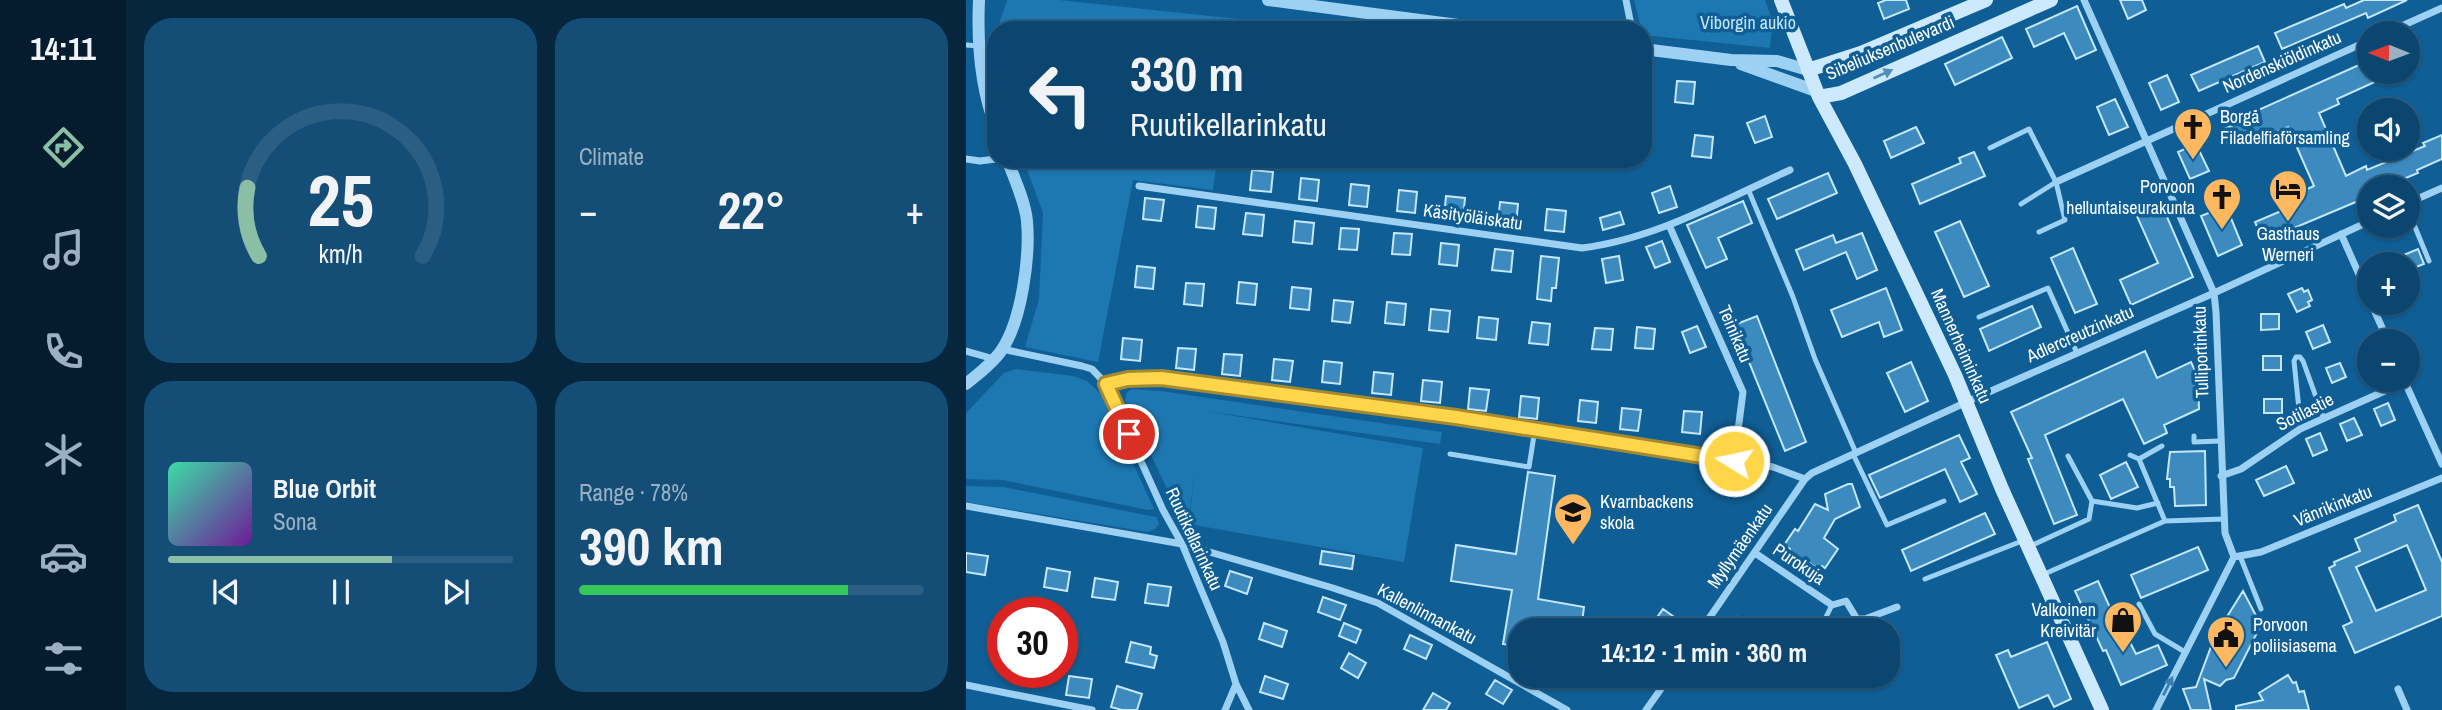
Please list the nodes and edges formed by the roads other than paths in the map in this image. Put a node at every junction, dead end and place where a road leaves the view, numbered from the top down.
1 (979, 0) edge
2 (1268, 0) edge
3 (1626, 0) edge
4 (1781, 0) edge
5 (1986, 0) edge
6 (2051, 0) edge
7 (2084, 0) edge
8 (2442, 8) edge
9 (1428, 21) edge
10 (1630, 21) edge
11 (2413, 21) edge
12 (973, 46) edge
13 (2357, 46) edge
14 (1652, 50) edge
15 (1731, 60) junction
16 (1808, 70) junction
17 (1818, 94) junction
18 (987, 103) edge
19 (2146, 139) junction
20 (1990, 148) dead end
21 (966, 159) edge
22 (987, 160) edge
23 (1010, 168) edge
24 (1790, 170) dead end
25 (2056, 182) junction
26 (1139, 186) dead end
27 (2442, 188) edge
28 (1748, 189) junction
29 (2420, 198) edge
30 (2021, 204) dead end
31 (1669, 225) junction
32 (2357, 227) edge
33 (2039, 232) dead end
34 (2341, 234) junction
35 (2420, 238) edge
36 (2429, 261) dead end
37 (2357, 271) edge
38 (2214, 293) junction
39 (1979, 317) dead end
40 (966, 351) edge
41 (2077, 353) junction
42 (998, 354) junction
43 (966, 384) edge
44 (1106, 384) junction
45 (2382, 392) edge
46 (2410, 392) edge
47 (1967, 402) junction
48 (2324, 419) junction
49 (1535, 429) junction
50 (2301, 429) junction
51 (2194, 436) dead end
52 (2220, 441) junction
53 (2162, 446) dead end
54 (1855, 453) junction
55 (1450, 454) dead end
56 (2130, 455) dead end
57 (2068, 456) dead end
58 (2139, 459) junction
59 (1734, 461) junction
60 (2442, 464) edge
61 (2221, 475) junction
62 (2442, 478) edge
63 (1805, 479) junction
64 (1944, 501) dead end
65 (2092, 501) junction
66 (2158, 503) junction
67 (966, 506) edge
68 (2224, 519) junction
69 (2165, 520) junction
70 (2027, 543) junction
71 (1182, 544) junction
72 (1755, 552) junction
73 (2237, 556) junction
74 (2041, 575) junction
75 (1925, 579) dead end
76 (2139, 604) dead end
77 (1832, 605) junction
78 (1897, 607) dead end
79 (2261, 609) dead end
80 (1709, 618) edge
81 (1826, 618) edge
82 (2185, 652) junction
83 (1236, 684) junction
84 (966, 685) edge
85 (1662, 688) edge
86 (2398, 689) dead end
87 (1092, 710) edge
88 (1225, 710) edge
89 (1249, 710) edge
90 (1567, 710) edge
91 (1646, 710) edge
92 (2102, 710) edge
93 (2156, 710) edge
94 (2407, 710) edge

1 - 12 street
2 - 9 street
3 - 10 street
4 - 16 main road, Mannerheiminkatu
5 - 16 main road, Sibeliuksenbulevardi
17 -> 6 main road, Sibeliuksenbulevardi
7 - 19 street, Tulliportinkatu
8 - 11 street
12 - 18 street
13 - 19 street, Nordenskiöldinkatu
14 - 15 street
15 - 16 street
15 - 17 street
16 - 17 main road, Mannerheiminkatu
17 - 47 main road, Mannerheiminkatu
19 - 25 street, Nordenskiöldinkatu
19 - 38 street, Tulliportinkatu
20 - 25 lane
21 - 22 street
23 - 42 street
24 - 28 street, Käsityöläiskatu
25 - 30 lane
25 - 33 lane
26 - 31 street, Käsityöläiskatu
27 - 29 street
28 - 31 street, Käsityöläiskatu
28 - 54 lane
31 - 59 street, Teinikatu
32 - 34 street, Adlercreutzinkatu
34 - 37 street
34 - 38 street, Adlercreutzinkatu
35 - 36 lane
38 - 41 street, Adlercreutzinkatu
38 - 52 street, Tulliportinkatu
39 - 41 lane
40 - 42 street
41 - 47 street, Adlercreutzinkatu
42 - 43 street
42 - 44 street
44 - 49 street
44 - 71 street, Ruutikellarinkatu
45 - 48 street, Sotilastie
46 - 60 street
47 - 54 street, Adlercreutzinkatu
47 - 70 main road, Mannerheiminkatu
48 - 50 street, Sotilastie
48 - 50 lane
49 - 55 lane
49 - 59 street
50 - 61 street, Sotilastie
51 - 52 lane
52 - 61 street, Tulliportinkatu
53 - 58 lane
54 - 63 street, Adlercreutzinkatu
54 - 64 lane
56 - 58 lane
57 - 65 lane
58 - 66 lane
59 - 63 street
61 - 68 street, Tulliportinkatu
62 - 73 street, Vänrikinkatu
63 - 72 street, Myllymäenkatu
65 - 66 lane
65 - 70 lane
66 - 69 lane
67 - 71 street, Kallenlinnankatu
68 - 69 lane
68 - 73 street, Tulliportinkatu
69 - 74 lane
70 - 74 main road, Mannerheiminkatu
70 - 75 lane
71 - 83 street, Ruutikellarinkatu
71 - 90 street, Kallenlinnankatu
72 - 77 street, Purokuja
72 - 80 street, Myllymäenkatu
73 - 79 lane
73 - 82 street
74 - 92 main road, Mannerheiminkatu
76 - 82 lane
77 - 78 street, Purokuja
77 - 81 lane
93 -> 82 street
83 - 88 street
83 - 89 street, Ruutikellarinkatu
84 - 87 street
85 - 91 street
86 - 94 street

